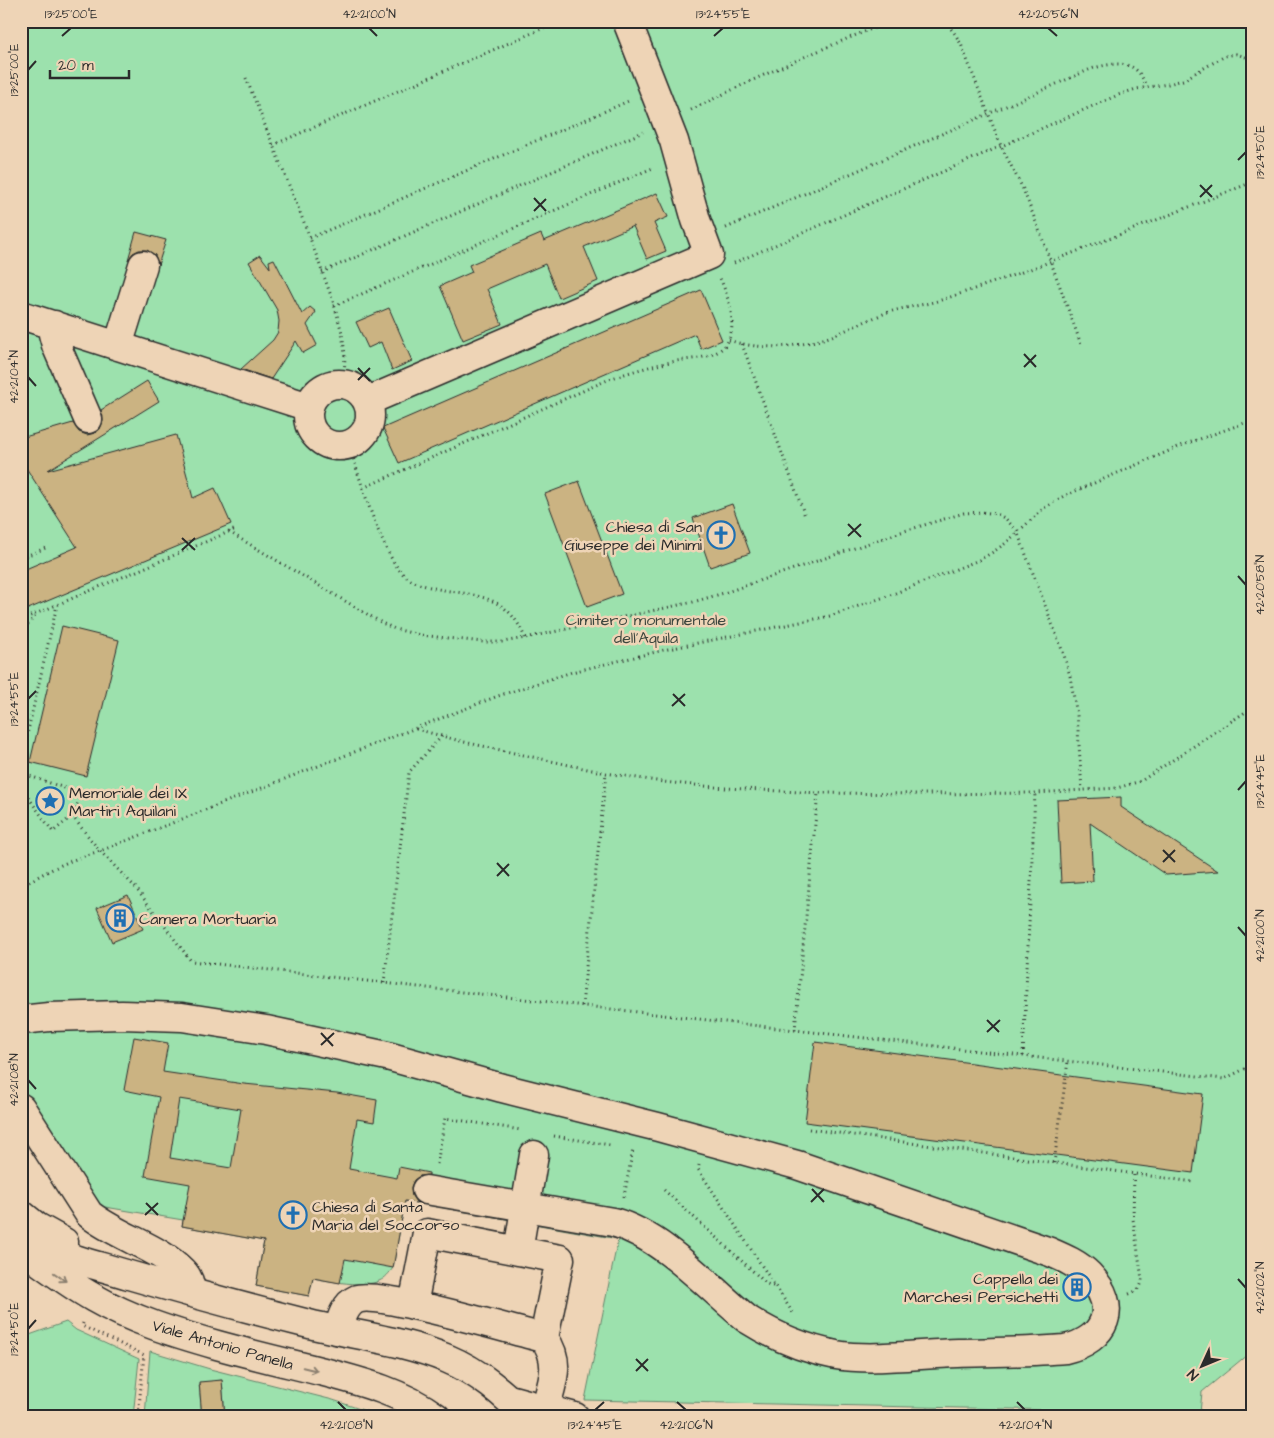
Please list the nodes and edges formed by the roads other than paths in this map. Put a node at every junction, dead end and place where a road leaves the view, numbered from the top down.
1 (628, 21) edge
2 (143, 264) dead end
3 (21, 315) edge
4 (54, 325) junction
5 (118, 346) junction
6 (368, 401) junction
7 (309, 407) junction
8 (88, 419) dead end
9 (21, 1020) edge
10 (21, 1108) edge
11 (534, 1155) dead end
12 (426, 1190) dead end
13 (525, 1207) junction
14 (24, 1235) edge
15 (518, 1251) junction
16 (190, 1292) junction
17 (413, 1305) junction
18 (338, 1330) junction
19 (544, 1338) junction
20 (527, 1409) edge
21 (436, 1417) edge
22 (575, 1417) edge

1 - 6 street
2 - 5 street
3 - 4 street
4 - 5 street
4 - 8 street
5 - 7 street
6 - 7 street
6 - 7 street
9 - 13 street
10 - 16 street
11 - 13 street
12 - 13 street
13 - 15 street
14 - 16 street, Viale Antonio Panella
14 -> 21 street, Viale Antonio Panella
15 - 17 street
15 - 19 street
16 - 18 street, Viale Antonio Panella
17 - 18 street
17 - 19 street
18 - 20 street, Viale Antonio Panella
19 - 20 street
20 - 22 street

